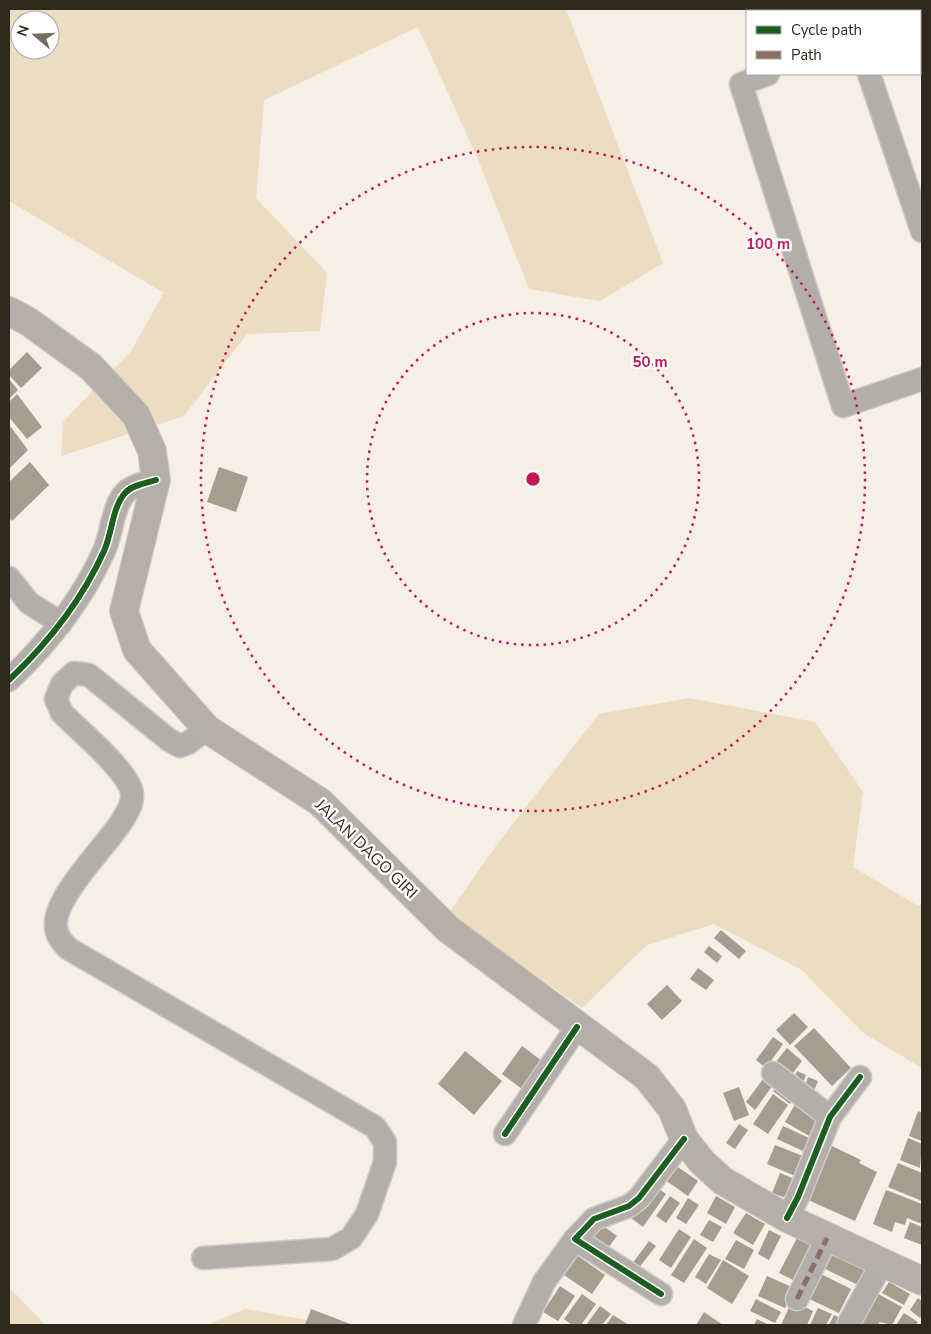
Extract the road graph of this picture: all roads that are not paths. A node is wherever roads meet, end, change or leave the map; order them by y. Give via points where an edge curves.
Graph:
1 (765, 75) edge
2 (869, 75) edge
3 (922, 231) edge
4 (9, 311) edge
5 (922, 379) edge
6 (156, 480) junction
7 (9, 578) edge
8 (61, 623) junction
9 (9, 680) edge
10 (207, 729) junction
11 (577, 1027) junction
12 (773, 1073) dead end
13 (860, 1077) dead end
14 (830, 1117) junction
15 (505, 1134) dead end
16 (684, 1138) junction
17 (787, 1218) junction
18 (828, 1238) junction
19 (575, 1239) junction
20 (203, 1258) dead end
21 (882, 1263) junction
22 (922, 1281) edge
23 (661, 1294) dead end
24 (797, 1299) dead end
25 (524, 1325) edge
26 (848, 1325) edge

1 - 5 street via 741,84 843,406
2 - 3 street
4 - 6 main road, JALAN DAGO GIRI via 91,367 136,414 152,451
6 - 8 street via 132,487 124,494 105,549
6 - 10 main road, JALAN DAGO GIRI via 124,612 137,650
7 - 8 street via 29,603
8 - 9 street
10 - 11 main road, JALAN DAGO GIRI via 320,802 448,929
10 - 20 street via 188,744 180,746 89,675 74,673 62,684 56,699 62,713 124,776 132,791 131,806 117,829 60,904 56,923 59,939 69,949 141,993 375,1127 385,1142 385,1162 367,1214 351,1238 332,1249
11 - 15 street
11 - 16 main road, JALAN DAGO GIRI via 647,1077 672,1110
12 - 14 street
13 - 14 street
14 - 17 street
16 - 17 main road, JALAN DAGO GIRI via 702,1162 723,1181
16 - 19 street via 639,1198 629,1206 594,1219
17 - 18 main road, JALAN DAGO GIRI
18 - 21 main road, JALAN DAGO GIRI
18 - 24 street
19 - 23 street
19 - 25 street via 544,1282
21 - 22 main road, JALAN DAGO GIRI
21 - 26 street

